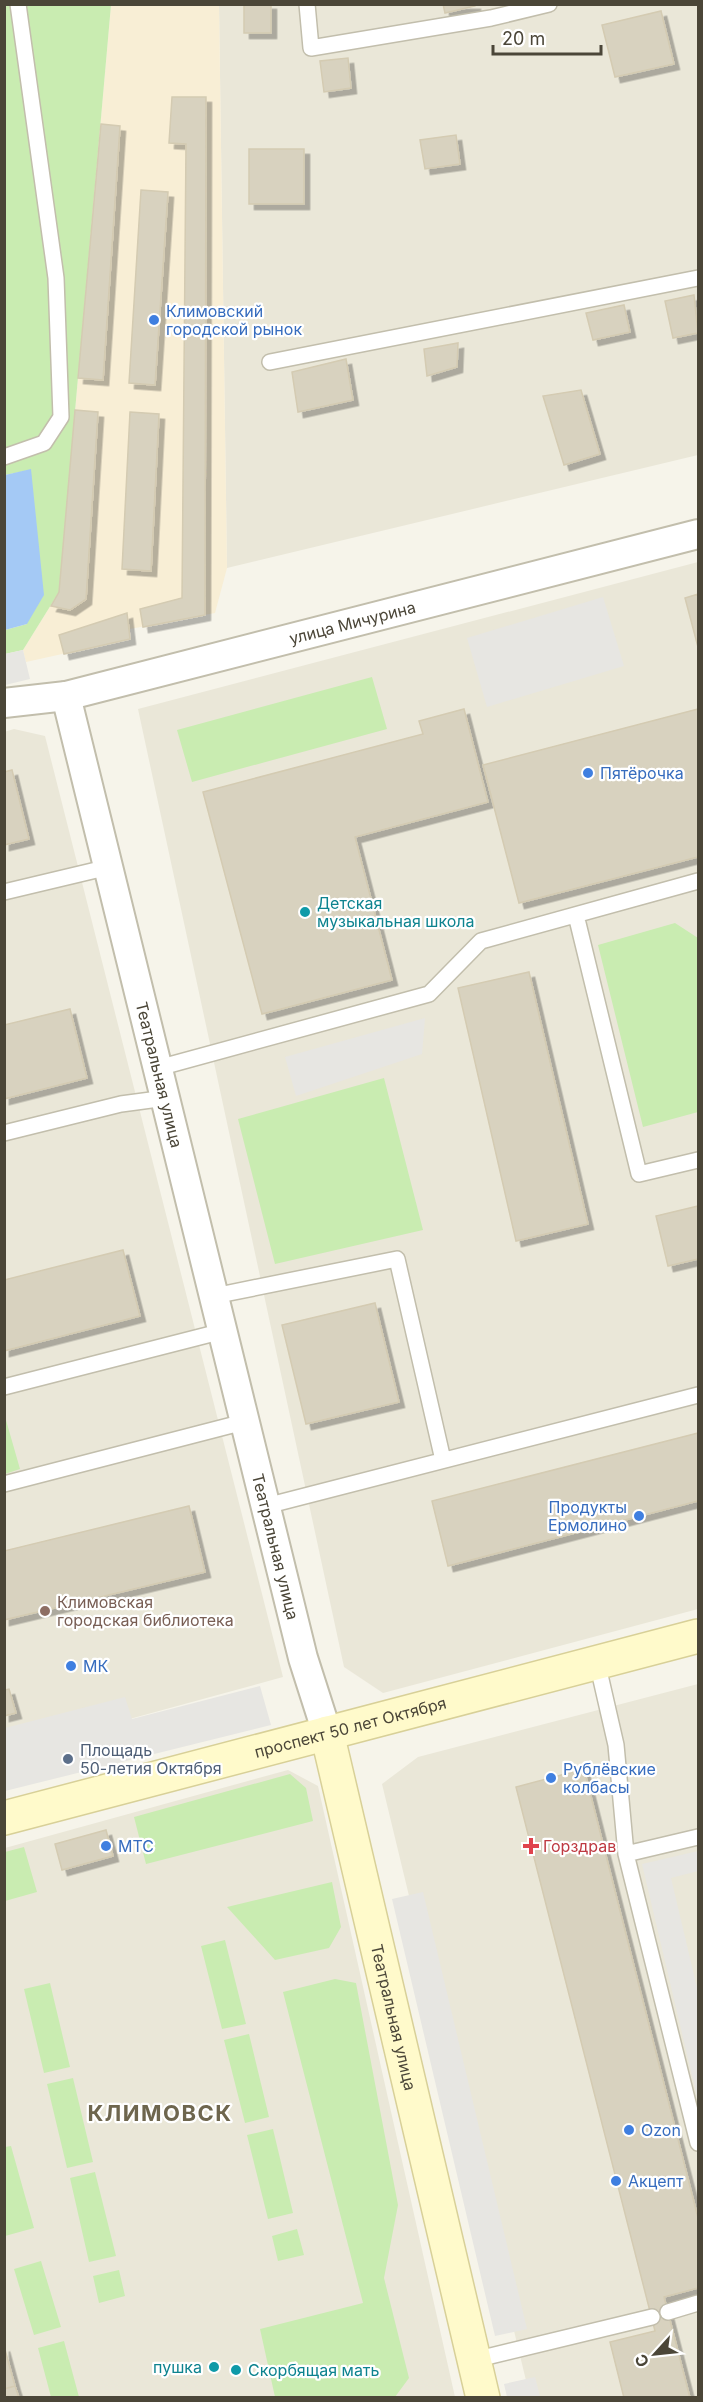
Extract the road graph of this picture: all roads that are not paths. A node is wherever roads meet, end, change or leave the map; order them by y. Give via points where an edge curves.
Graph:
1 (18, 4) edge
2 (307, 4) edge
3 (549, 4) edge
4 (699, 278) edge
5 (270, 362) dead end
6 (4, 457) edge
7 (699, 534) edge
8 (66, 696) junction
9 (4, 703) edge
10 (109, 867) junction
11 (699, 881) edge
12 (4, 891) edge
13 (576, 915) junction
14 (158, 1068) junction
15 (166, 1098) junction
16 (4, 1133) edge
17 (699, 1160) edge
18 (214, 1296) junction
19 (222, 1331) junction
20 (4, 1387) edge
21 (699, 1395) edge
22 (244, 1422) junction
23 (443, 1460) junction
24 (4, 1484) edge
25 (266, 1506) junction
26 (699, 1636) edge
27 (597, 1662) junction
28 (327, 1733) junction
29 (4, 1818) edge
30 (699, 1837) edge
31 (626, 1854) junction
32 (699, 2143) edge
33 (699, 2303) edge
34 (668, 2312) dead end
35 (652, 2317) dead end
36 (474, 2360) junction
37 (483, 2397) edge

1 - 6 lane via 56,278 61,417 44,443
2 - 3 lane via 311,48 491,18
4 - 5 lane
7 - 8 street, улица Мичурина
8 - 9 street, улица Мичурина
8 - 10 street, Театральная улица
10 - 12 lane
10 - 14 street, Театральная улица
11 - 13 lane
13 - 14 lane via 481,941 429,994
13 - 17 lane via 639,1174
14 - 15 street, Театральная улица
15 - 16 lane via 121,1104
15 - 18 street, Театральная улица
18 - 19 street, Театральная улица
18 - 23 lane via 398,1259
19 - 20 lane
19 - 22 street, Театральная улица
21 - 23 lane
22 - 24 lane
22 - 25 street, Театральная улица
23 - 25 lane
25 - 28 street, Театральная улица via 303,1658
26 - 27 main road, проспект 50 лет Октября
27 - 28 main road, проспект 50 лет Октября
27 - 31 lane via 616,1745
28 - 29 main road, проспект 50 лет Октября
28 - 36 main road, Театральная улица
30 - 31 lane
31 - 32 lane
33 - 34 lane
35 - 36 lane
36 - 37 main road, Театральная улица

